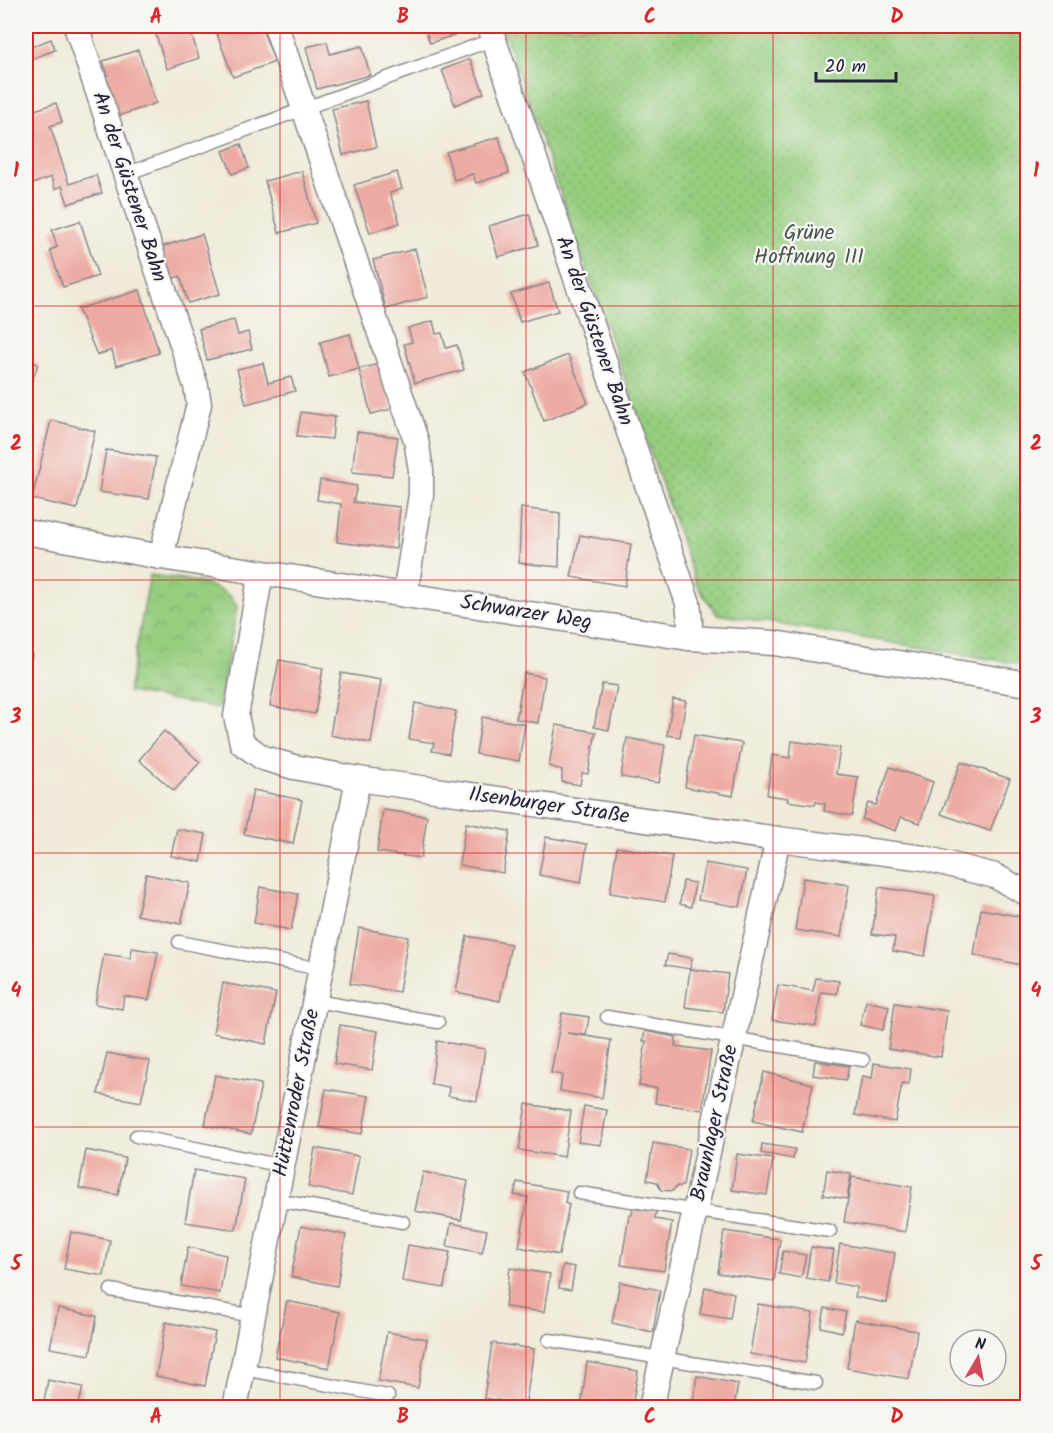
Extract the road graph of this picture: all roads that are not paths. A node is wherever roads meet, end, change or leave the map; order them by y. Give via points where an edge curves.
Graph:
1 (76, 26) edge
2 (276, 26) edge
3 (491, 32) edge
4 (304, 109) junction
5 (126, 174) junction
6 (26, 532) edge
7 (161, 557) junction
8 (261, 573) junction
9 (405, 596) junction
10 (689, 638) junction
11 (1028, 684) edge
12 (358, 779) junction
13 (778, 839) junction
14 (1028, 894) edge
15 (179, 942) dead end
16 (321, 969) junction
17 (315, 1001) junction
18 (608, 1017) dead end
19 (438, 1022) dead end
20 (734, 1039) junction
21 (863, 1060) dead end
22 (136, 1136) dead end
23 (283, 1166) junction
24 (579, 1193) dead end
25 (276, 1200) junction
26 (696, 1210) junction
27 (403, 1222) dead end
28 (830, 1231) dead end
29 (111, 1290) dead end
30 (253, 1316) junction
31 (549, 1340) dead end
32 (663, 1358) junction
33 (243, 1369) junction
34 (816, 1383) dead end
35 (388, 1396) dead end
36 (236, 1407) edge
37 (651, 1407) edge

1 - 5 street, An der Güstener Bahn
2 - 4 street
3 - 4 lane
3 - 10 street, An der Güstener Bahn via 688,603
4 - 5 lane
4 - 9 street via 416,440 422,470 421,495
5 - 7 street, An der Güstener Bahn via 199,404
6 - 7 street, Schwarzer Weg
7 - 8 street, Schwarzer Weg
8 - 9 street, Schwarzer Weg
8 - 12 street, Ilsenburger Straße via 236,716 242,743 263,758
9 - 10 street, Schwarzer Weg
10 - 11 street, Schwarzer Weg via 774,644
12 - 13 street, Ilsenburger Straße
12 - 16 street, Hüttenroder Straße
13 - 14 street, Ilsenburger Straße via 924,858 994,876
13 - 20 street, Braunlager Straße
15 - 16 lane
16 - 17 street, Hüttenroder Straße
17 - 19 lane
17 - 23 street, Hüttenroder Straße
18 - 20 lane
20 - 21 lane
20 - 26 street, Braunlager Straße
22 - 23 lane
23 - 25 street, Hüttenroder Straße
24 - 26 lane
25 - 27 lane
25 - 30 street, Hüttenroder Straße
26 - 28 lane
26 - 32 street, Braunlager Straße
29 - 30 lane
30 - 33 street, Hüttenroder Straße
31 - 32 lane
32 - 34 lane
32 - 37 street, Braunlager Straße
33 - 35 lane
33 - 36 street, Hüttenroder Straße

